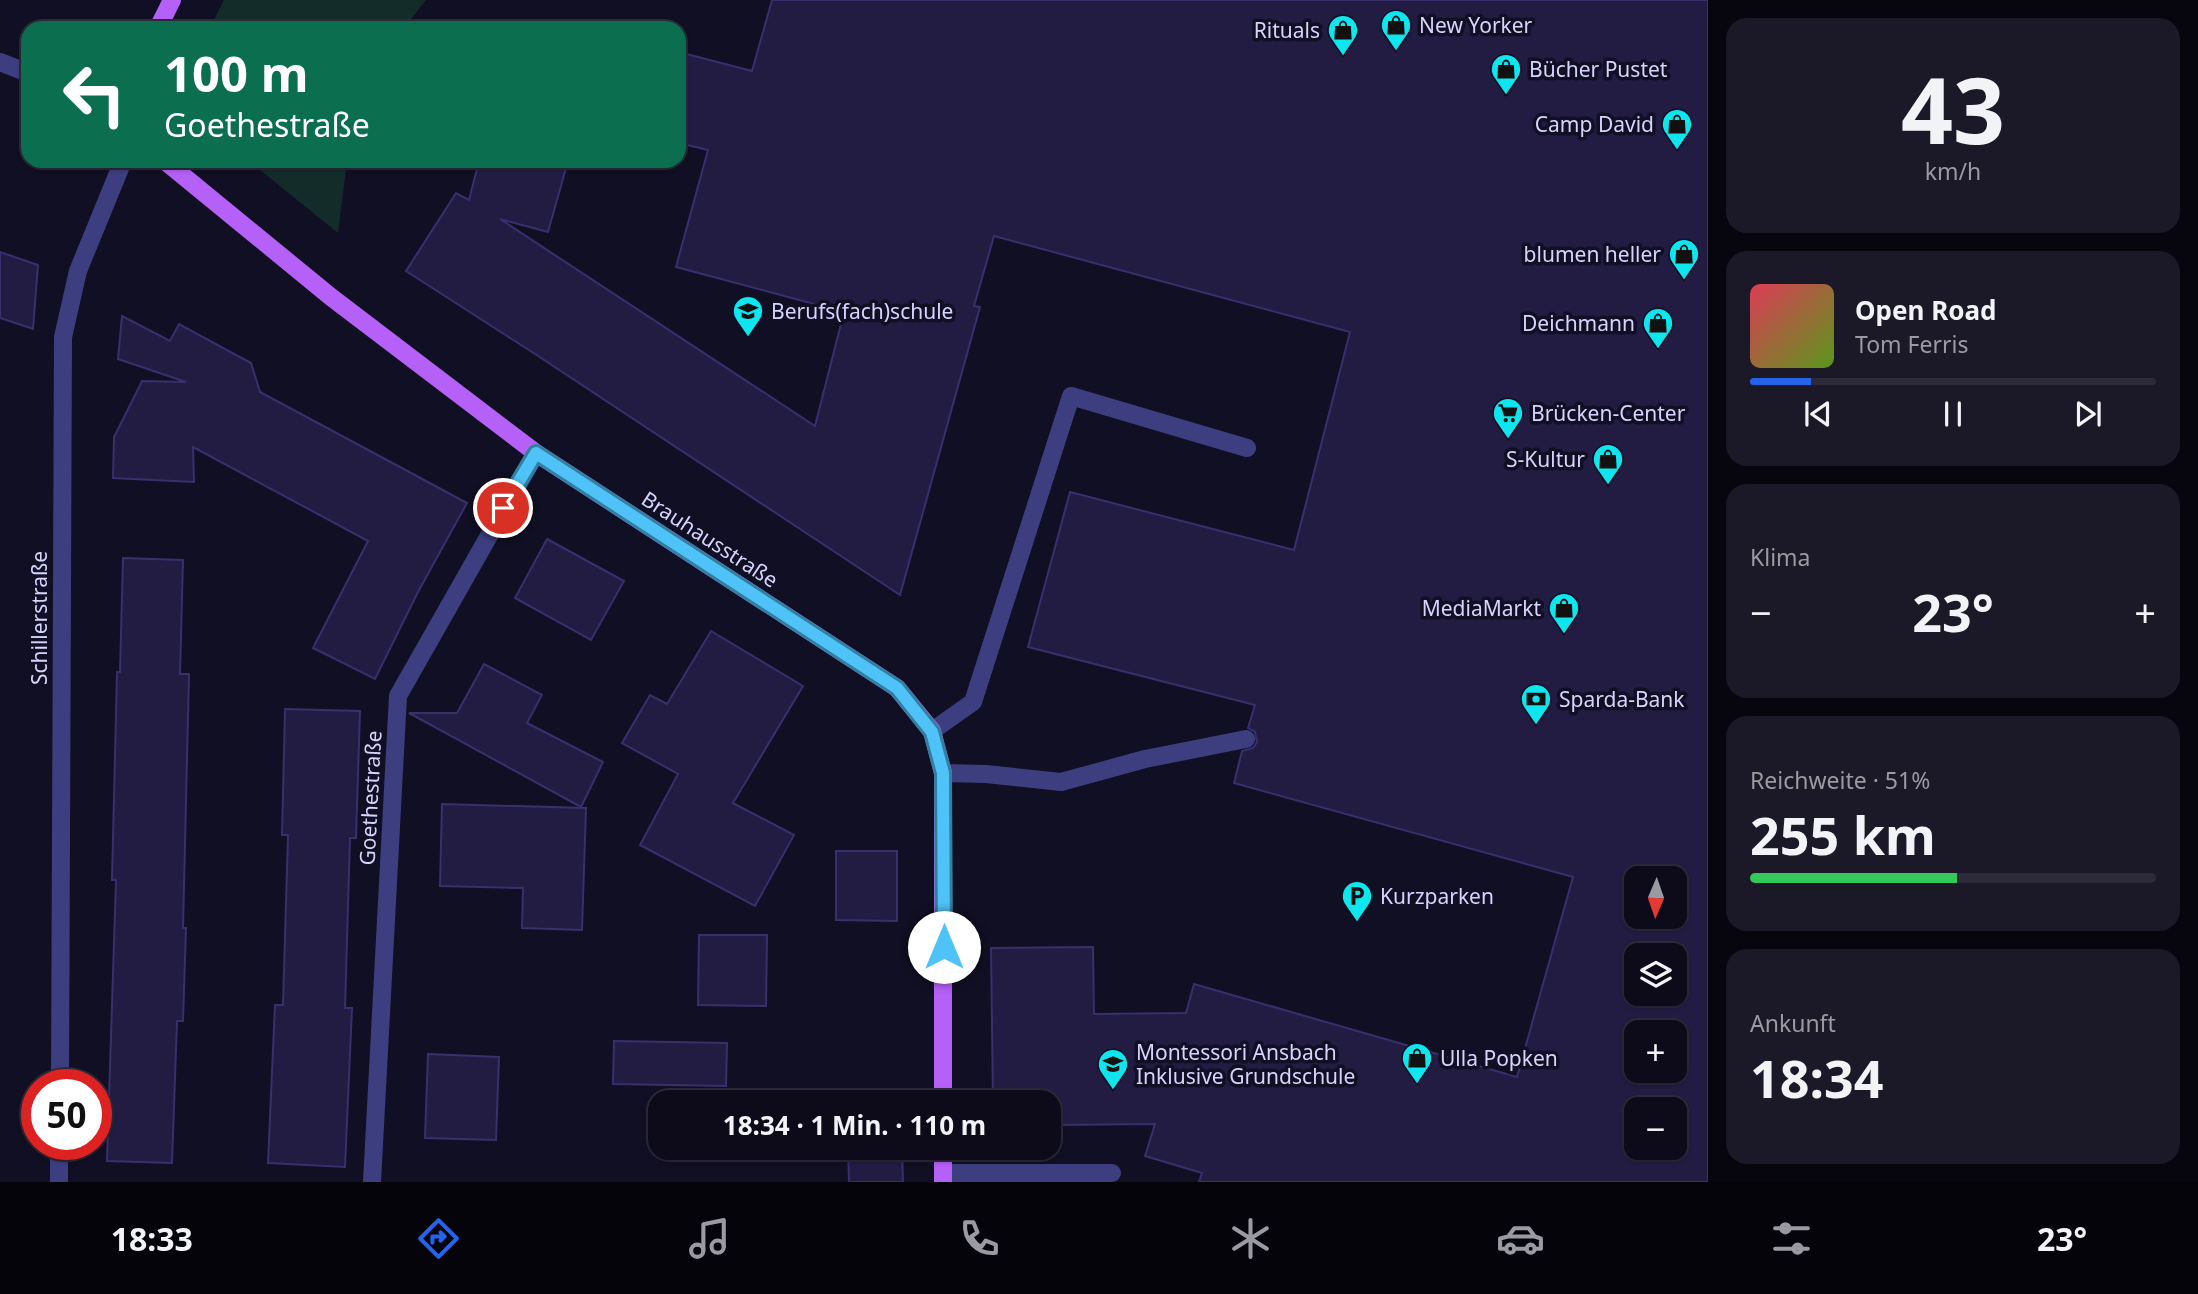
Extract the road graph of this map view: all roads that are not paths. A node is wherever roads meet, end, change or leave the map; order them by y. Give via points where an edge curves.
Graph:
1 (172, 0) edge
2 (162, 21) edge
3 (0, 62) edge
4 (21, 70) edge
5 (120, 168) edge
6 (174, 168) edge
7 (1247, 448) dead end
8 (536, 453) junction
9 (932, 732) junction
10 (1245, 739) dead end
11 (943, 773) junction
12 (60, 1069) edge
13 (943, 1090) edge
14 (60, 1160) edge
15 (943, 1160) edge
16 (1112, 1173) dead end
17 (943, 1178) edge
18 (59, 1182) edge
19 (372, 1182) edge

1 - 2 main road
3 - 4 street
5 - 12 street, Schillerstraße via 78,271 63,337
6 - 8 main road, Brauhausstraße via 331,297
7 - 9 street via 1071,396 973,702
8 - 9 main road, Brauhausstraße via 897,688
8 - 19 street, Goethestraße via 398,696
9 - 11 main road, Brauhausstraße
10 - 11 street via 1144,759 1061,782
11 - 13 main road, Brauhausstraße
14 - 18 street
15 - 17 main road
16 - 17 street

